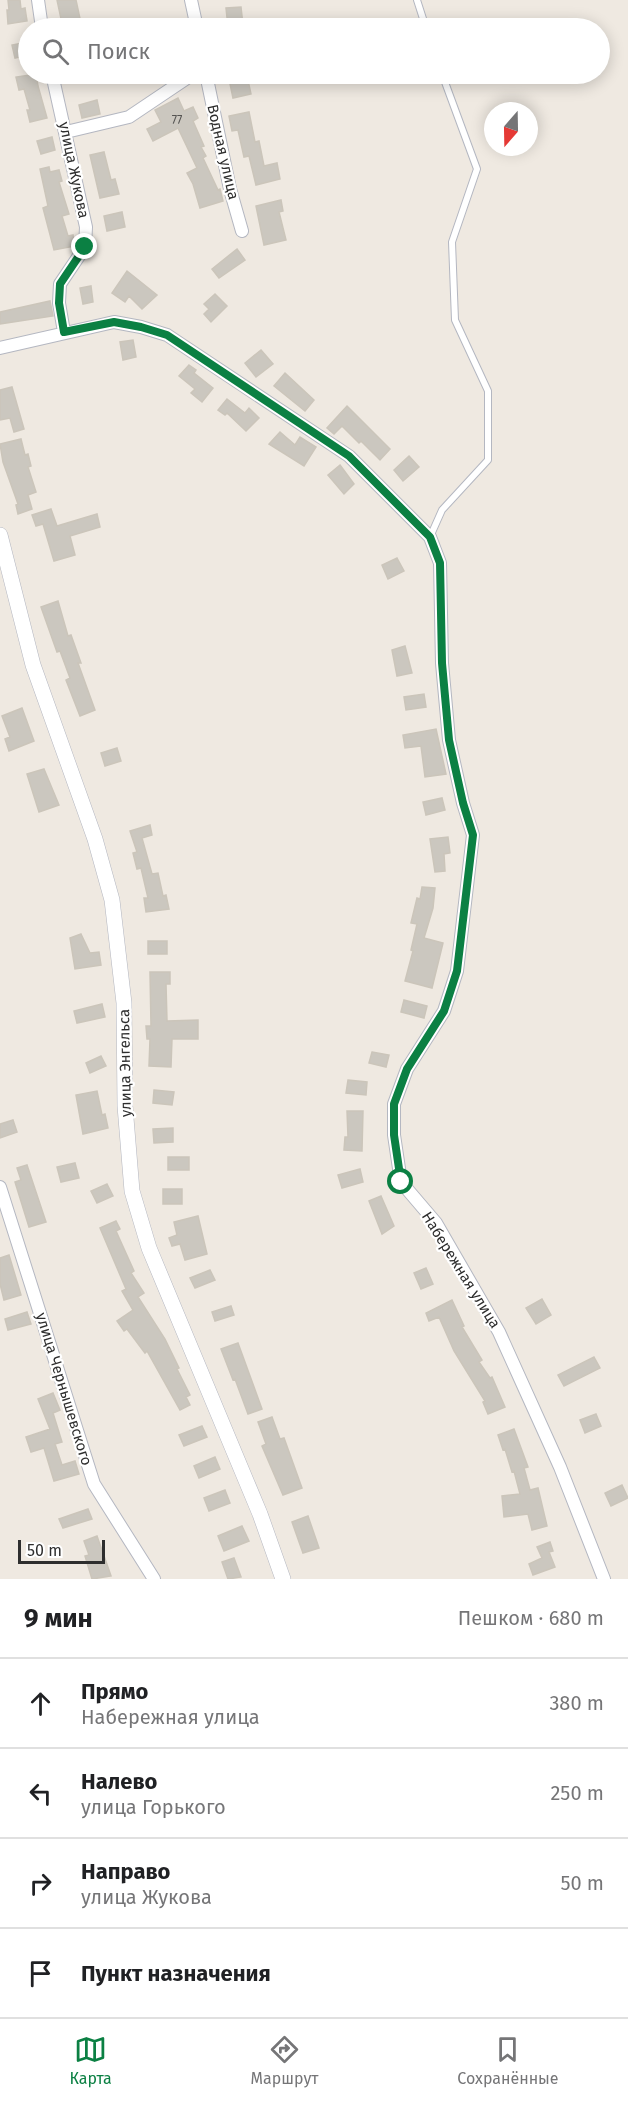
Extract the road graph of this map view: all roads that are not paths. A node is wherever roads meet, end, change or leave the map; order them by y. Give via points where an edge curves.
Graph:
1 (38, 0) edge
2 (191, 0) edge
3 (417, 0) edge
4 (41, 18) edge
5 (195, 18) edge
6 (423, 18) edge
7 (54, 84) edge
8 (178, 84) edge
9 (208, 84) edge
10 (446, 84) edge
11 (66, 132) junction
12 (242, 231) dead end
13 (64, 332) junction
14 (0, 348) edge
15 (0, 536) edge
16 (430, 537) junction
17 (0, 1186) edge
18 (154, 1579) edge
19 (283, 1579) edge
20 (604, 1579) edge

1 - 4 street
2 - 5 street
3 - 6 lane
7 - 11 street, улица Жукова
8 - 11 street via 129,117
9 - 12 street, Водная улица
10 - 16 lane via 477,170 452,242 455,320 488,392 488,460 442,510
11 - 13 street, улица Жукова via 86,227 85,247 60,284
13 - 14 street
13 - 16 street via 114,322 167,335 349,456
15 - 19 street, улица Энгельса via 33,665 95,839 112,900 124,1003 125,1106 132,1191 149,1248 260,1514
16 - 20 street, Набережная улица via 440,563 442,663 449,740 473,835 457,971 444,1011 407,1069 394,1104 401,1182 436,1222 499,1332 560,1467
17 - 18 street, улица Чернышевского via 94,1484

